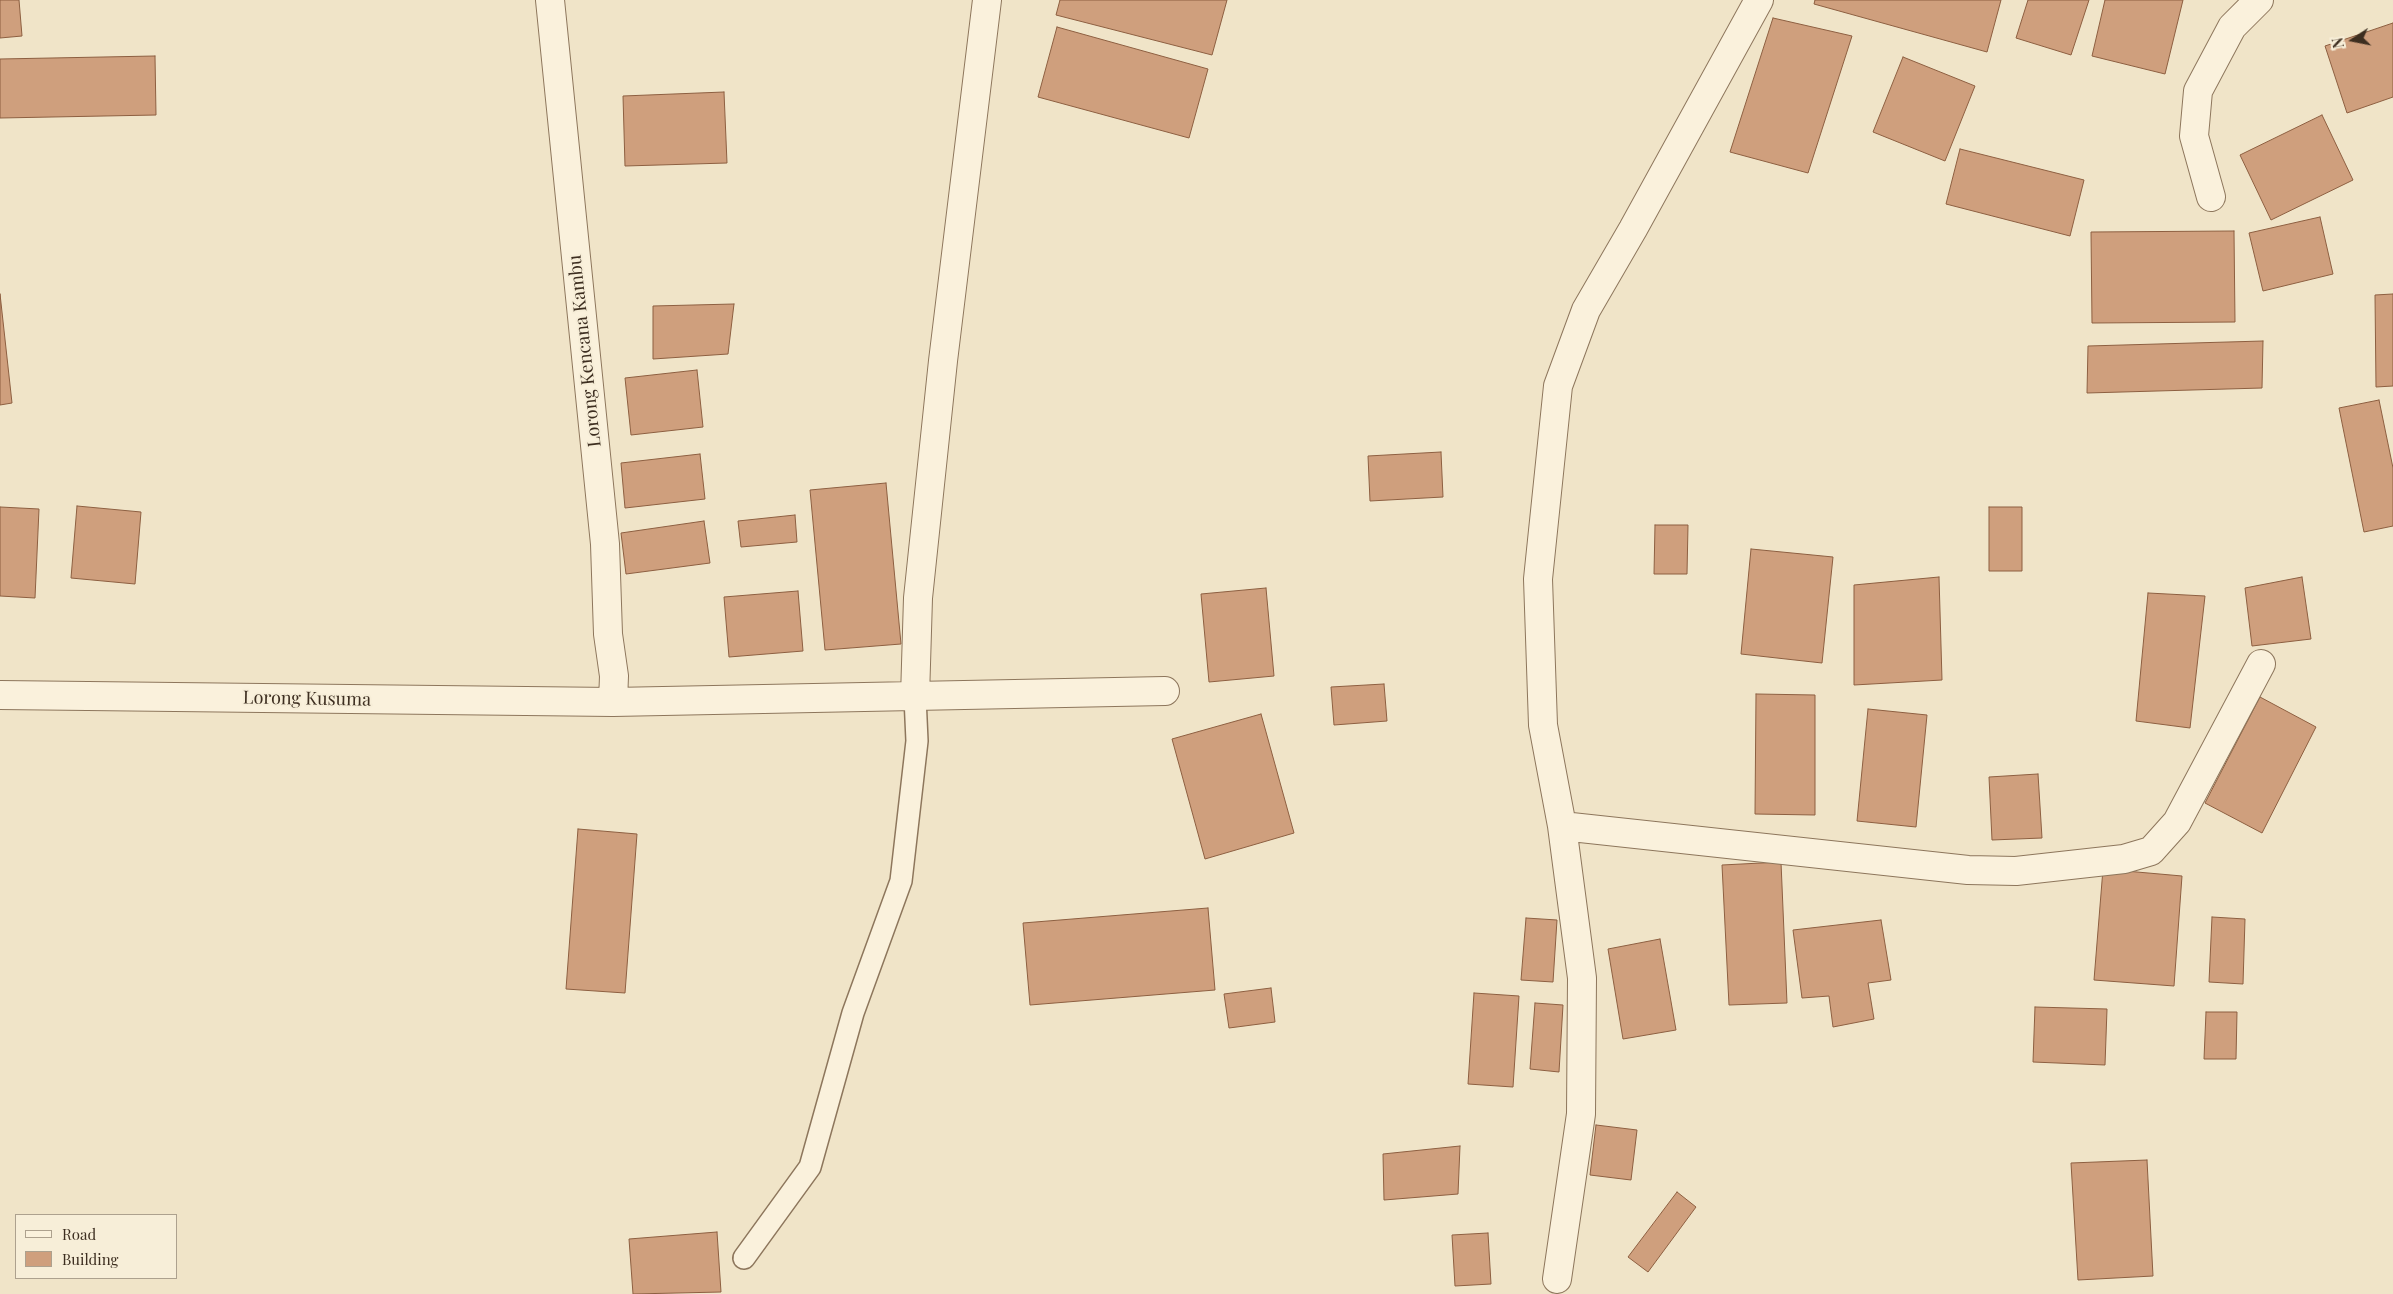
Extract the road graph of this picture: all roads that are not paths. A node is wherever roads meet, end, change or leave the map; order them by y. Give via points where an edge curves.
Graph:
1 (550, 0) edge
2 (987, 0) edge
3 (1758, 0) edge
4 (2259, 0) edge
5 (2211, 197) dead end
6 (2261, 664) dead end
7 (1165, 691) dead end
8 (0, 695) edge
9 (915, 697) junction
10 (613, 702) junction
11 (1562, 826) junction
12 (744, 1258) dead end
13 (1557, 1280) dead end

1 - 10 street, Lorong Kencana Kambu via 605,544
2 - 9 street via 919,588
3 - 11 street via 1586,310 1558,386 1538,579 1543,725
4 - 5 street via 2232,27 2198,91 2194,136
6 - 11 street via 2177,822 2151,851 2124,859 2016,871 1968,870
7 - 9 street, Lorong Kusuma
8 - 10 street, Lorong Kusuma
9 - 10 street, Lorong Kusuma
9 - 12 lane via 917,741 901,881 853,1013 810,1167
11 - 13 street via 1582,978 1582,1114

